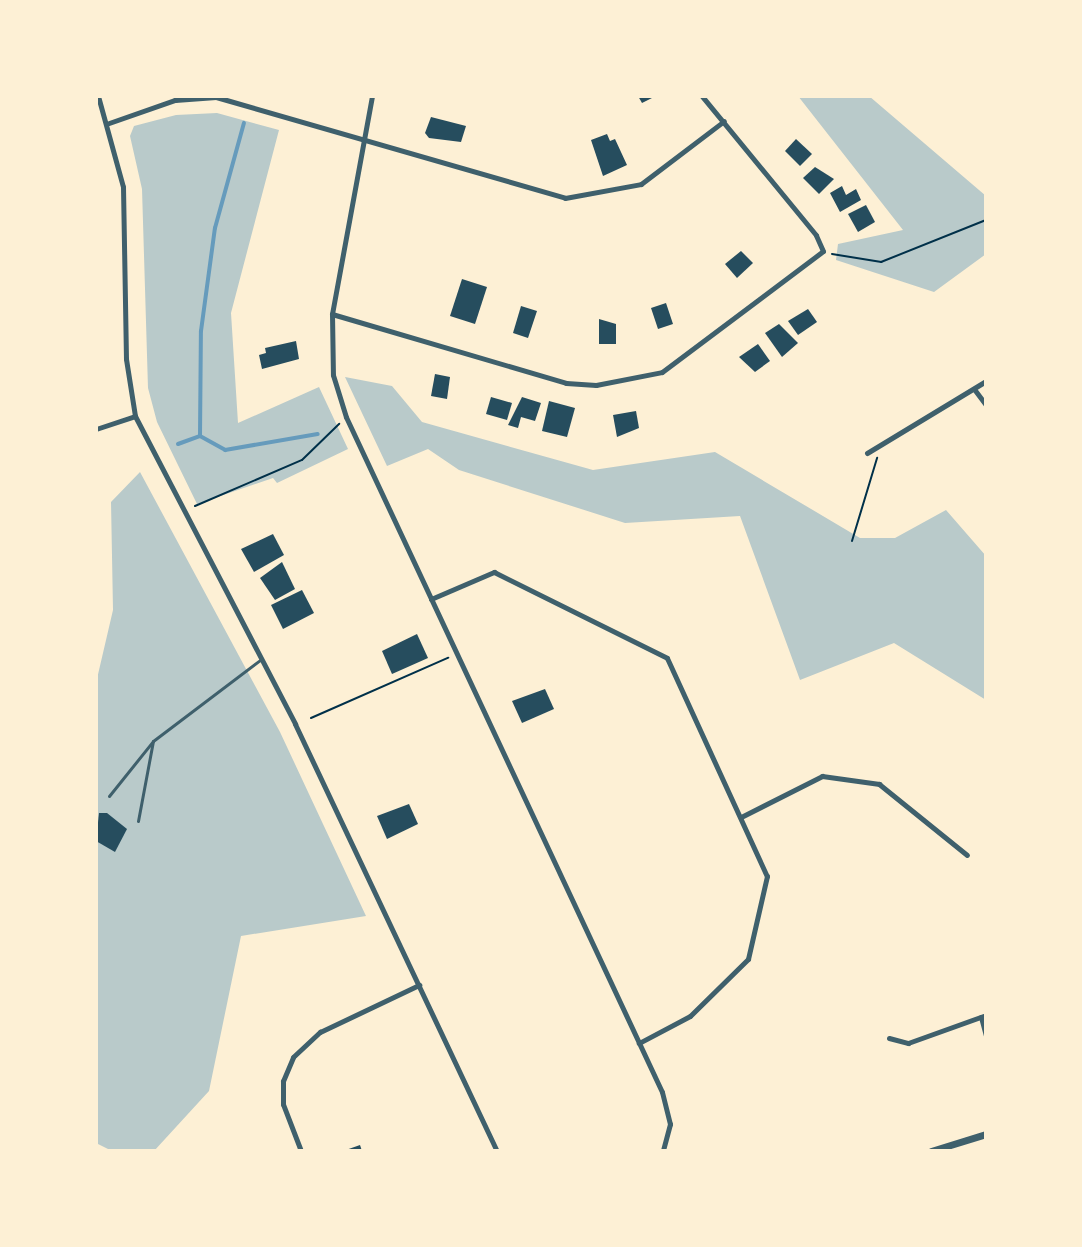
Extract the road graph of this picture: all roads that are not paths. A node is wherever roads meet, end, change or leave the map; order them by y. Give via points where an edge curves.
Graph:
1 (98, 96) edge
2 (216, 96) edge
3 (372, 96) edge
4 (702, 96) edge
5 (724, 121) junction
6 (109, 123) junction
7 (361, 142) junction
8 (332, 314) junction
9 (986, 381) edge
10 (974, 389) junction
11 (986, 405) edge
12 (135, 416) junction
13 (96, 429) edge
14 (867, 453) dead end
15 (431, 599) junction
16 (260, 660) junction
17 (153, 741) junction
18 (109, 796) dead end
19 (741, 817) junction
20 (138, 821) dead end
21 (967, 855) dead end
22 (419, 985) junction
23 (983, 1016) edge
24 (986, 1036) edge
25 (890, 1038) dead end
26 (639, 1043) junction
27 (986, 1134) edge
28 (301, 1151) edge
29 (497, 1151) edge
30 (663, 1151) edge
31 (931, 1151) edge

1 - 6 street
2 - 6 street via 175,100
2 - 7 street
3 - 7 street
4 - 5 street
5 - 7 street via 640,184 565,198
5 - 8 street via 824,251 662,372 596,385 566,383
6 - 12 street via 123,187 126,360
7 - 8 street
8 - 15 street via 333,375 345,416
9 - 10 street
10 - 11 street
10 - 14 street
12 - 13 street
12 - 16 street
15 - 19 street via 494,572 667,658
15 - 26 street
16 - 17 lane
16 - 22 street
17 - 18 lane
17 - 20 lane
19 - 21 street via 822,776 879,784
19 - 26 street via 767,876 748,959 690,1016
22 - 28 street via 320,1032 293,1057 283,1081 283,1104
22 - 29 street
23 - 24 street
23 - 25 street via 908,1043
26 - 30 street via 667,1106 670,1124
27 - 31 street

